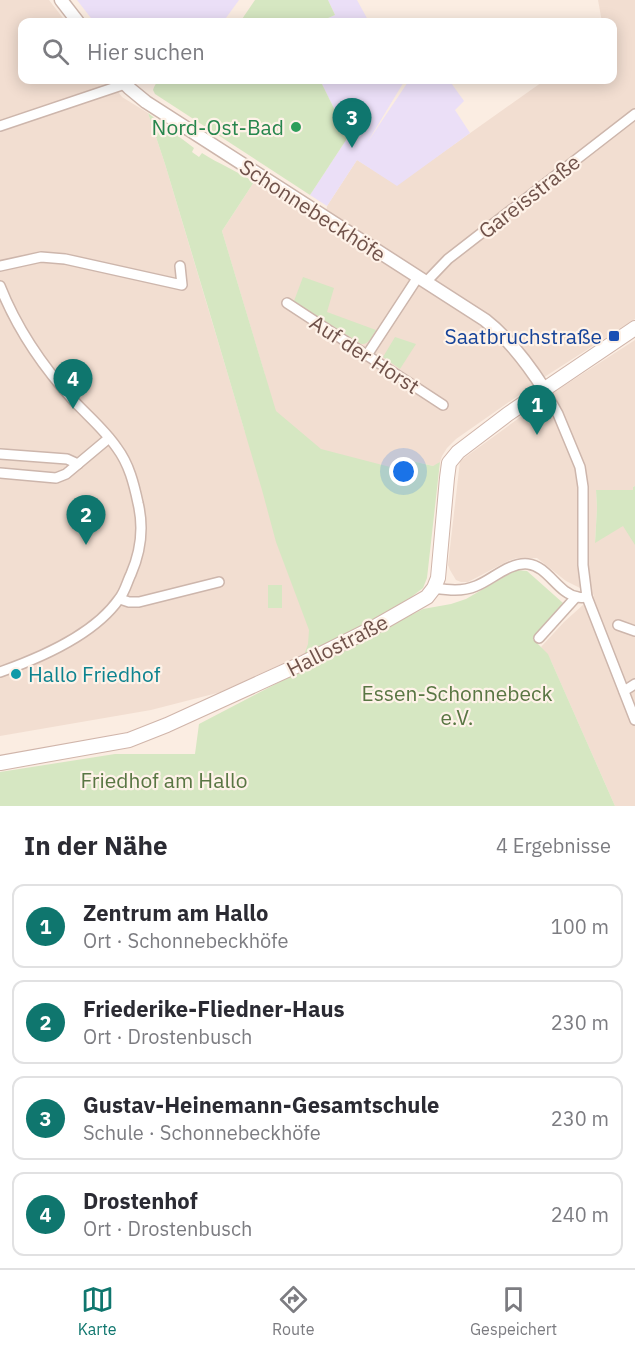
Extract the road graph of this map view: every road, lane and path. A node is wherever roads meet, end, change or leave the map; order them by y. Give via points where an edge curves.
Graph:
1 (61, 0) edge
2 (75, 18) edge
3 (117, 84) edge
4 (125, 84) edge
5 (635, 114) edge
6 (0, 126) edge
7 (0, 266) edge
8 (180, 266) dead end
9 (422, 280) junction
10 (0, 286) edge
11 (287, 303) dead end
12 (635, 328) edge
13 (367, 355) junction
14 (544, 389) junction
15 (443, 405) dead end
16 (109, 438) junction
17 (0, 454) edge
18 (78, 464) junction
19 (0, 473) edge
20 (219, 582) dead end
21 (434, 588) junction
22 (576, 597) junction
23 (587, 597) junction
24 (120, 598) junction
25 (618, 625) dead end
26 (635, 631) edge
27 (539, 638) dead end
28 (0, 672) edge
29 (635, 684) edge
30 (624, 691) junction
31 (635, 720) edge
32 (0, 763) edge

1 - 2 street
3 - 6 street
4 - 9 street, Schonnebeckhöfe via 146,102
5 - 9 street, Gareisstraße
7 - 8 street via 48,257 182,285
9 - 13 street
9 - 14 street, Schonnebeckhöfe via 498,330
10 - 16 street via 28,342 54,378
11 - 13 street, Auf der Horst
12 - 14 main road
13 - 15 street, Auf der Horst
14 - 21 main road via 458,452 449,463
14 - 23 street, Schonnebeckhöfe via 580,467
16 - 18 street
16 - 24 street via 126,463 141,516 137,561
17 - 18 street via 67,459
18 - 19 street via 56,478
20 - 24 street via 139,603
21 - 22 street via 456,591 475,587 513,566 530,564
21 - 32 main road, Hallostraße via 417,604 335,647 141,736
22 - 23 street
22 - 27 street
23 - 30 street, Schonnebeckhöfe
24 - 28 street via 67,643
25 - 26 street
29 - 30 street
30 - 31 street, Schonnebeckhöfe

